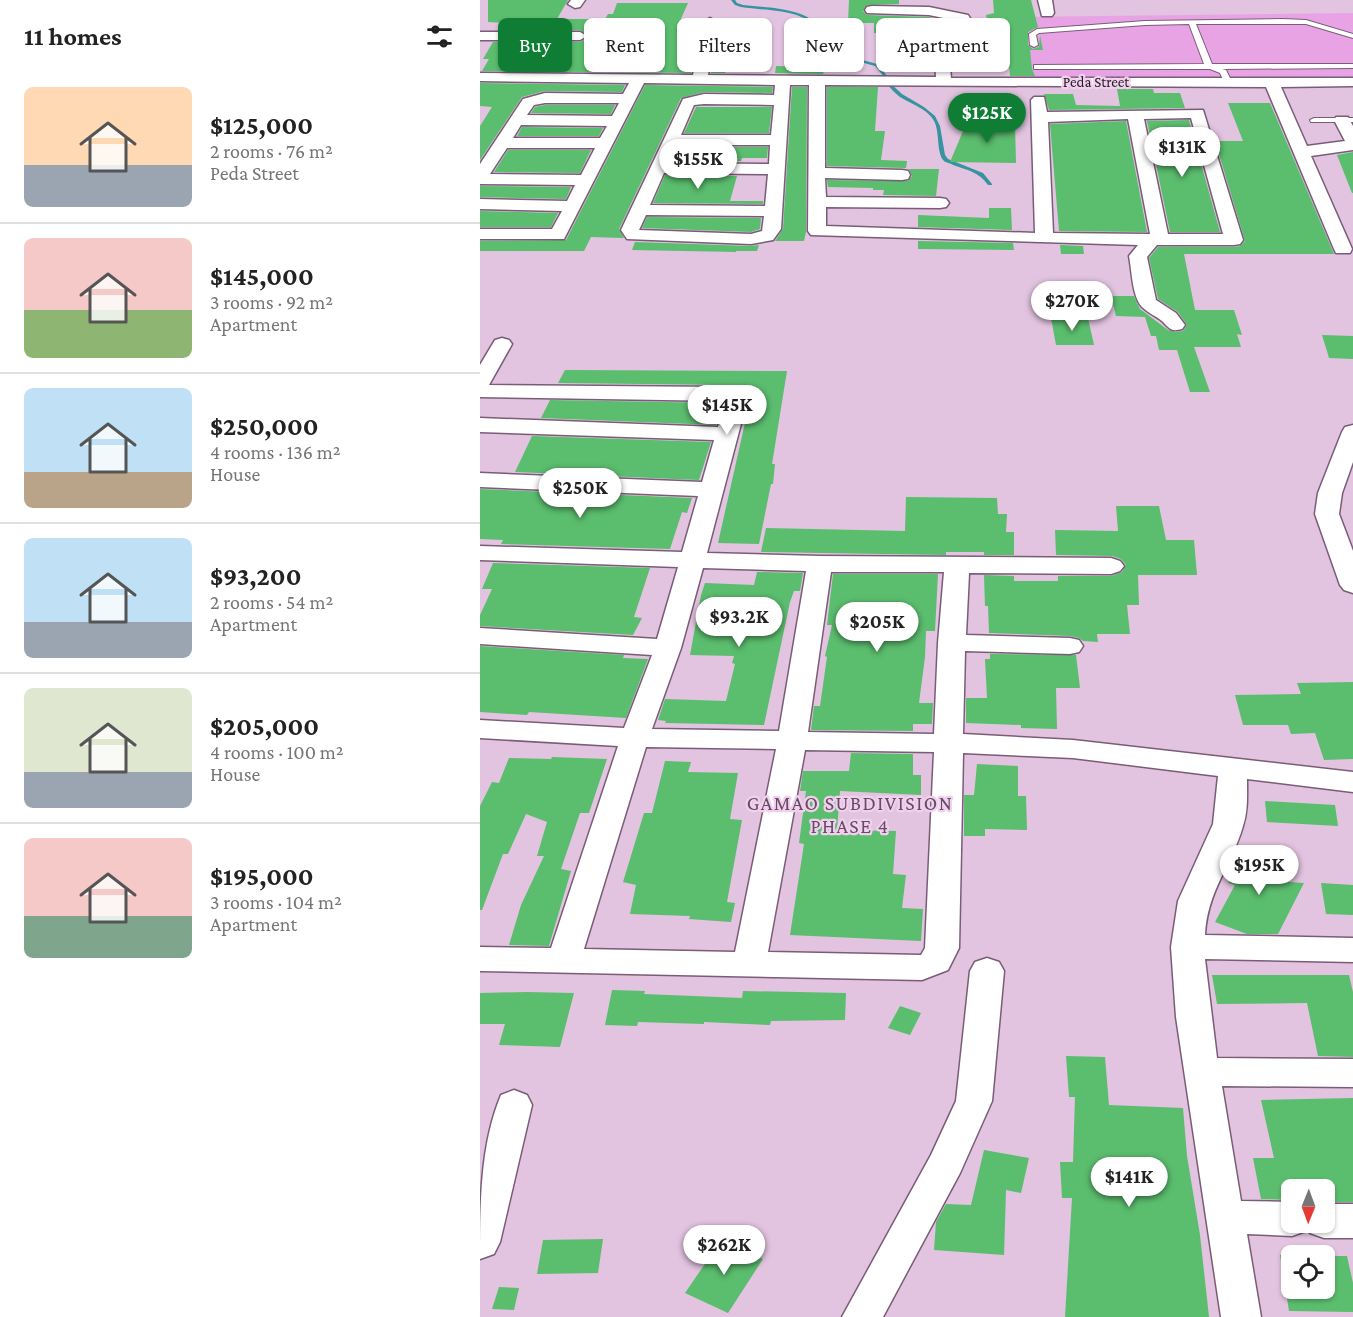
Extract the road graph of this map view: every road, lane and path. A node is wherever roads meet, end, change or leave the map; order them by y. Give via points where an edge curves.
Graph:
1 (872, 11) edge
2 (963, 18) dead end
3 (1192, 23) junction
4 (480, 36) edge
5 (580, 36) dead end
6 (1353, 36) edge
7 (1208, 65) junction
8 (1353, 66) edge
9 (701, 72) edge
10 (943, 72) edge
11 (1038, 75) junction
12 (480, 77) edge
13 (639, 79) junction
14 (700, 80) junction
15 (783, 81) junction
16 (817, 81) junction
17 (944, 82) junction
18 (1206, 82) junction
19 (1228, 82) junction
20 (1271, 82) junction
21 (1353, 82) edge
22 (629, 99) junction
23 (782, 100) junction
24 (1135, 115) junction
25 (1040, 117) junction
26 (516, 120) junction
27 (1314, 120) dead end
28 (1347, 120) edge
29 (617, 121) junction
30 (671, 140) junction
31 (778, 140) junction
32 (501, 143) junction
33 (606, 143) junction
34 (1353, 143) edge
35 (1302, 152) junction
36 (658, 168) junction
37 (776, 168) junction
38 (817, 173) junction
39 (902, 176) dead end
40 (480, 178) edge
41 (586, 180) junction
42 (817, 202) junction
43 (940, 203) dead end
44 (480, 204) edge
45 (573, 206) junction
46 (639, 210) junction
47 (773, 211) junction
48 (480, 234) edge
49 (1044, 237) junction
50 (1156, 240) junction
51 (1343, 249) dead end
52 (1175, 325) dead end
53 (502, 344) dead end
54 (480, 383) edge
55 (480, 391) edge
56 (480, 425) edge
57 (1353, 432) edge
58 (726, 434) junction
59 (480, 480) edge
60 (710, 489) junction
61 (1329, 520) junction
62 (1353, 520) edge
63 (480, 553) edge
64 (692, 560) junction
65 (820, 564) junction
66 (957, 565) junction
67 (1111, 566) dead end
68 (1353, 585) edge
69 (480, 636) edge
70 (951, 643) junction
71 (1070, 646) dead end
72 (668, 648) junction
73 (482, 734) edge
74 (635, 738) junction
75 (792, 740) junction
76 (949, 743) junction
77 (1233, 768) junction
78 (1353, 782) edge
79 (1188, 947) junction
80 (1353, 950) edge
81 (480, 958) edge
82 (564, 958) junction
83 (749, 963) junction
84 (987, 971) dead end
85 (1202, 1072) junction
86 (1353, 1073) edge
87 (514, 1105) dead end
88 (1224, 1217) junction
89 (1281, 1220) edge
90 (1335, 1221) edge
91 (1353, 1221) edge
92 (480, 1242) edge
93 (862, 1317) edge
94 (1241, 1317) edge

1 - 2 street via 929,11
3 - 6 lane via 1297,21
3 - 7 lane
3 - 11 lane via 1041,30 1032,34
4 - 5 street
7 - 8 lane
7 - 11 lane
7 - 18 lane via 1202,72
7 - 19 lane via 1222,72
9 - 14 street
10 - 17 street
11 - 17 street, Peda Street
11 - 18 street, Peda Street
11 - 25 street
12 - 13 street, Peda Street
13 - 14 street, Peda Street
13 - 22 street
14 - 15 street, Peda Street
15 - 16 street, Peda Street
15 - 23 street
16 - 17 street, Peda Street
16 - 38 street
18 - 19 street, Peda Street
19 - 20 street, Peda Street
20 - 21 street, Peda Street
20 - 35 street
22 - 26 street via 538,99 528,102
22 - 29 street
23 - 30 street via 692,100
23 - 31 street
24 - 25 street
24 - 50 street
24 - 50 street via 1197,113 1234,240
25 - 49 street
26 - 29 street
26 - 32 street
27 - 28 lane
28 - 34 street
29 - 33 street
30 - 31 street
30 - 36 street
31 - 37 street
32 - 33 street
32 - 40 street
33 - 41 street
34 - 35 street
35 - 51 street
36 - 37 street
36 - 46 street
37 - 47 street
38 - 39 street
38 - 42 street
40 - 41 street
41 - 45 street
42 - 43 street
42 - 49 street via 817,231
44 - 45 street
45 - 48 street via 558,235
46 - 47 street
46 - 47 street via 630,230 633,236 751,239 772,232
49 - 50 street
50 - 52 street via 1138,256 1141,276 1147,301 1168,315
53 - 54 street
55 - 58 street via 732,394 736,401
56 - 58 street
57 - 61 street via 1330,493
58 - 60 street
59 - 60 street
60 - 64 street
61 - 62 street
61 - 68 street
63 - 64 street
64 - 65 street
64 - 72 street
65 - 66 street
65 - 75 street
66 - 67 street
66 - 70 street
69 - 72 street
70 - 71 street
70 - 76 street
72 - 74 street
73 - 74 street
74 - 75 street
74 - 82 street
75 - 76 street
75 - 83 street
76 - 77 street via 1125,754
76 - 83 street via 939,959 922,968
77 - 78 street
77 - 79 street via 1227,830 1191,903
79 - 80 street
79 - 85 street via 1191,1002
81 - 82 street
82 - 83 street
84 - 93 street via 974,1101 947,1162
85 - 86 street
85 - 88 street
87 - 92 street
88 - 89 street
88 - 94 street
90 - 91 street

